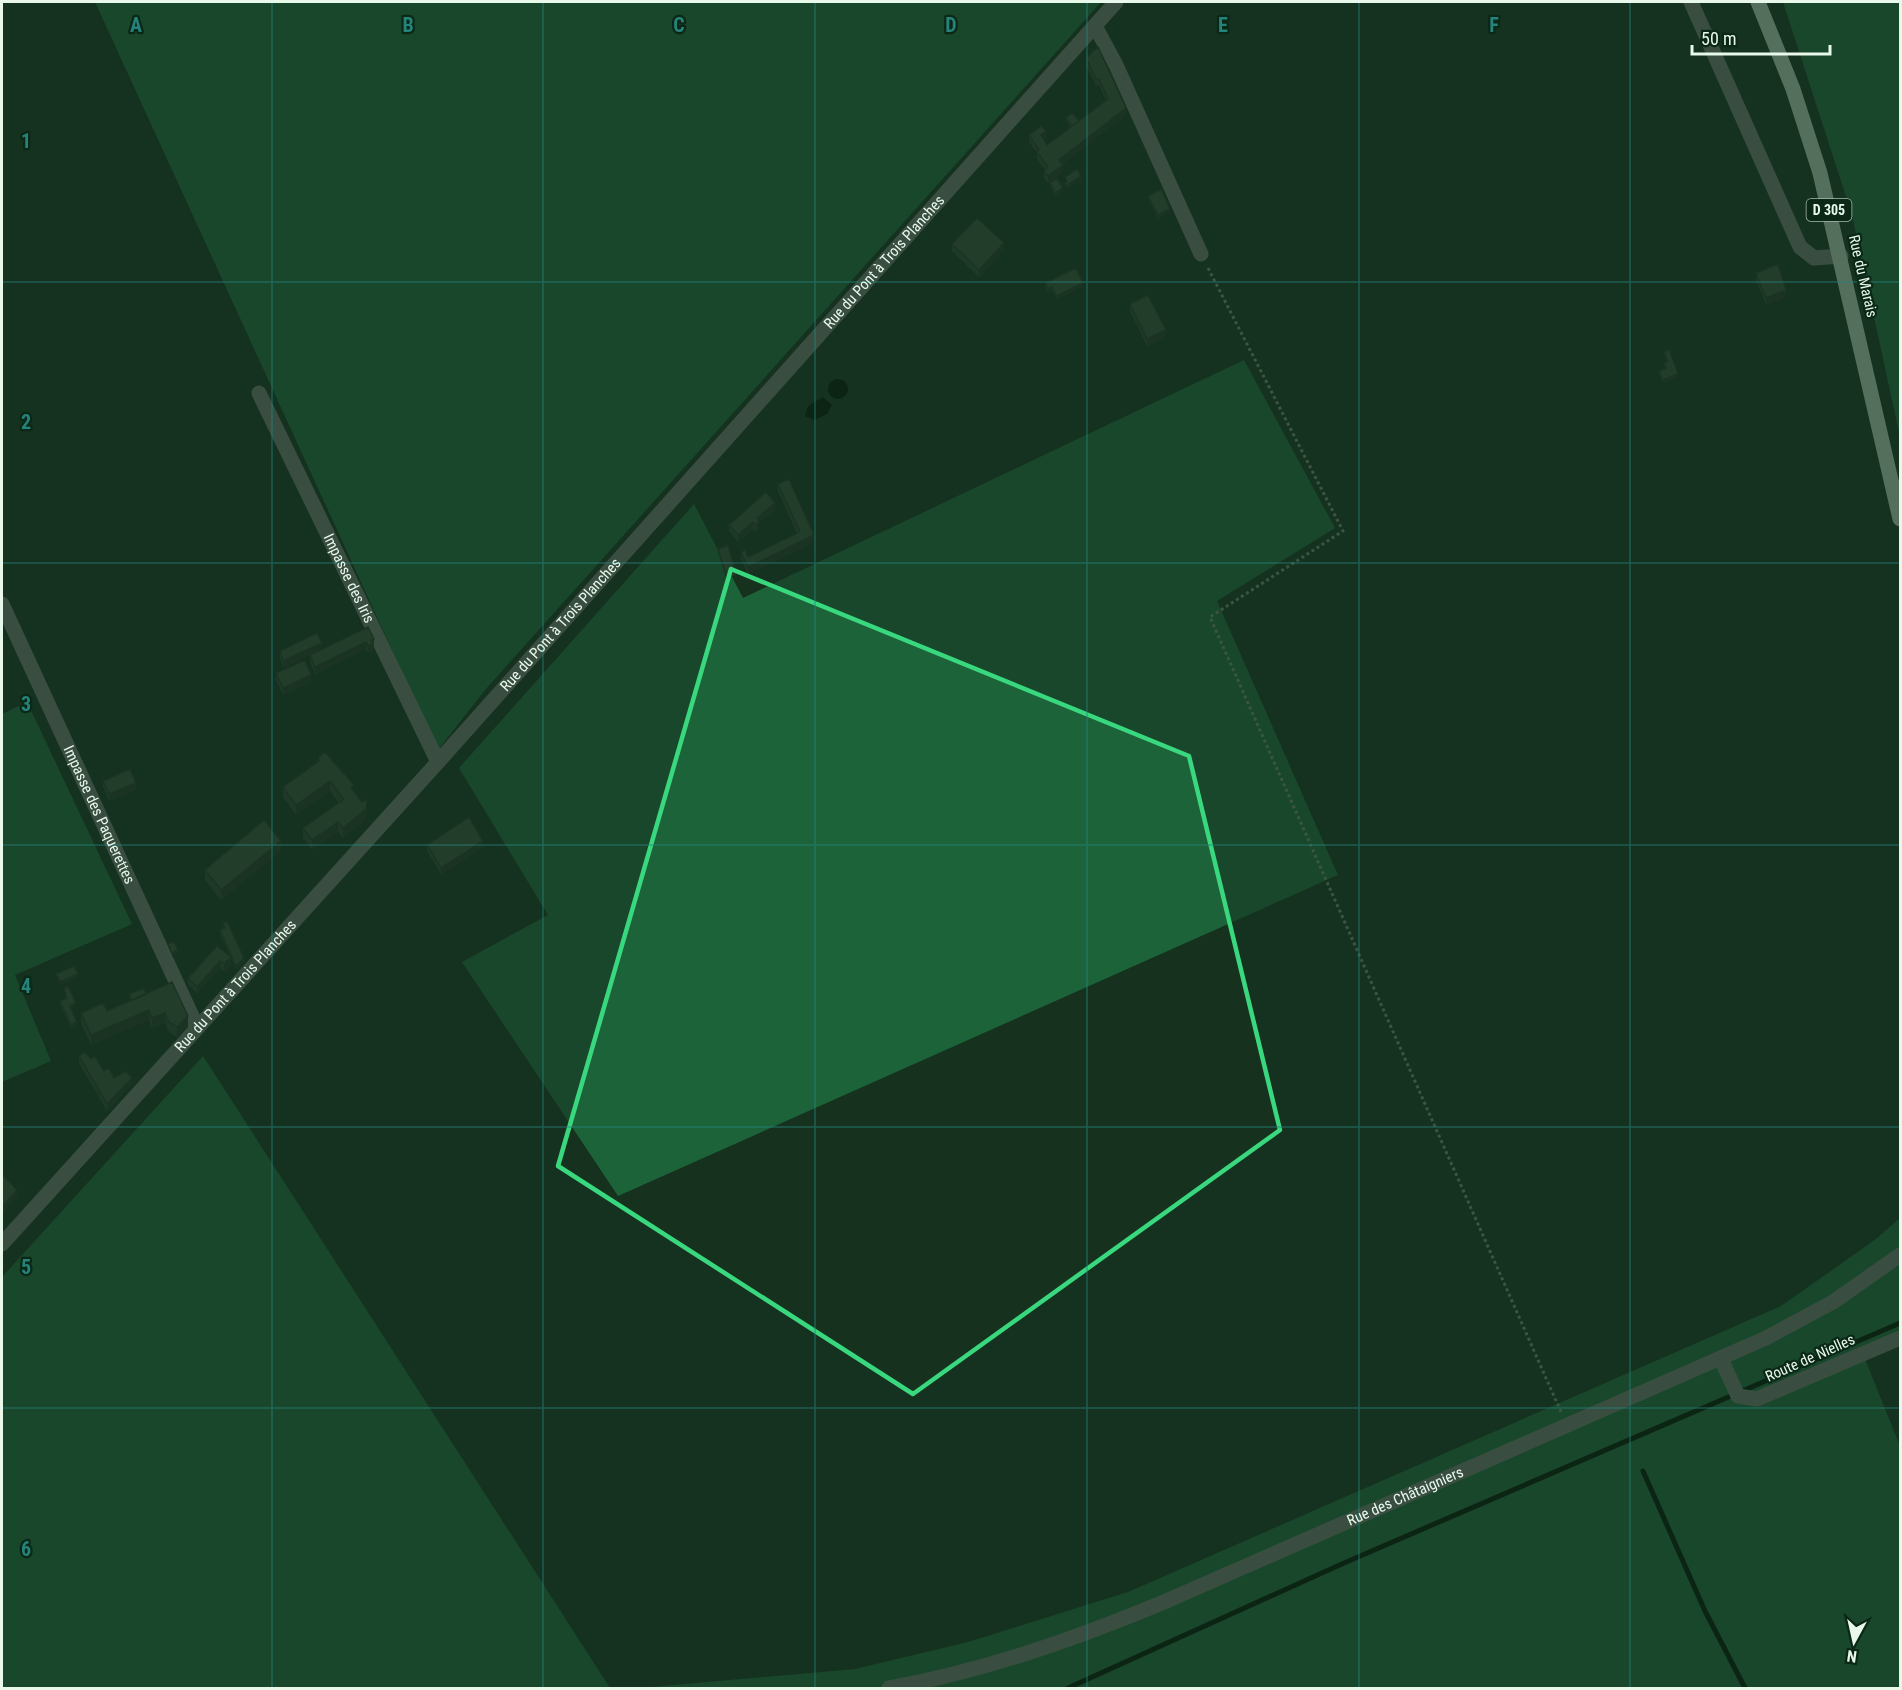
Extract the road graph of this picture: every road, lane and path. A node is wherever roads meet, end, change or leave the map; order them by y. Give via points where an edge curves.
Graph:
1 (1116, 2) edge
2 (1690, 2) edge
3 (1758, 2) edge
4 (1095, 26) junction
5 (1201, 254) joint
6 (1841, 256) junction
7 (259, 393) dead end
8 (1900, 519) edge
9 (2, 604) edge
10 (438, 762) junction
11 (197, 1027) junction
12 (2, 1244) edge
13 (1900, 1256) edge
14 (1900, 1338) edge
15 (1721, 1359) junction
16 (1567, 1426) junction
17 (889, 1689) edge

1 - 4 street, Rue du Pont à Trois Planches
2 - 6 street via 1800,247 1814,258
3 - 6 main road, Rue du Marais / D 305 via 1810,140
4 - 5 street
4 - 10 street, Rue du Pont à Trois Planches
5 - 16 path via 1343,531 1210,617
6 - 8 main road, Rue du Marais / D 305
7 - 10 street, Impasse des Iris
9 - 11 street, Impasse des Paquerettes
10 - 11 street, Rue du Pont à Trois Planches
11 - 12 street, Rue du Pont à Trois Planches
13 - 15 street, Rue des Châtaigniers via 1833,1302
14 - 15 street, Route de Nielles via 1764,1398 1750,1400 1738,1396
15 - 16 street, Rue des Châtaigniers
16 - 17 street, Rue des Châtaigniers via 1122,1620 991,1664

